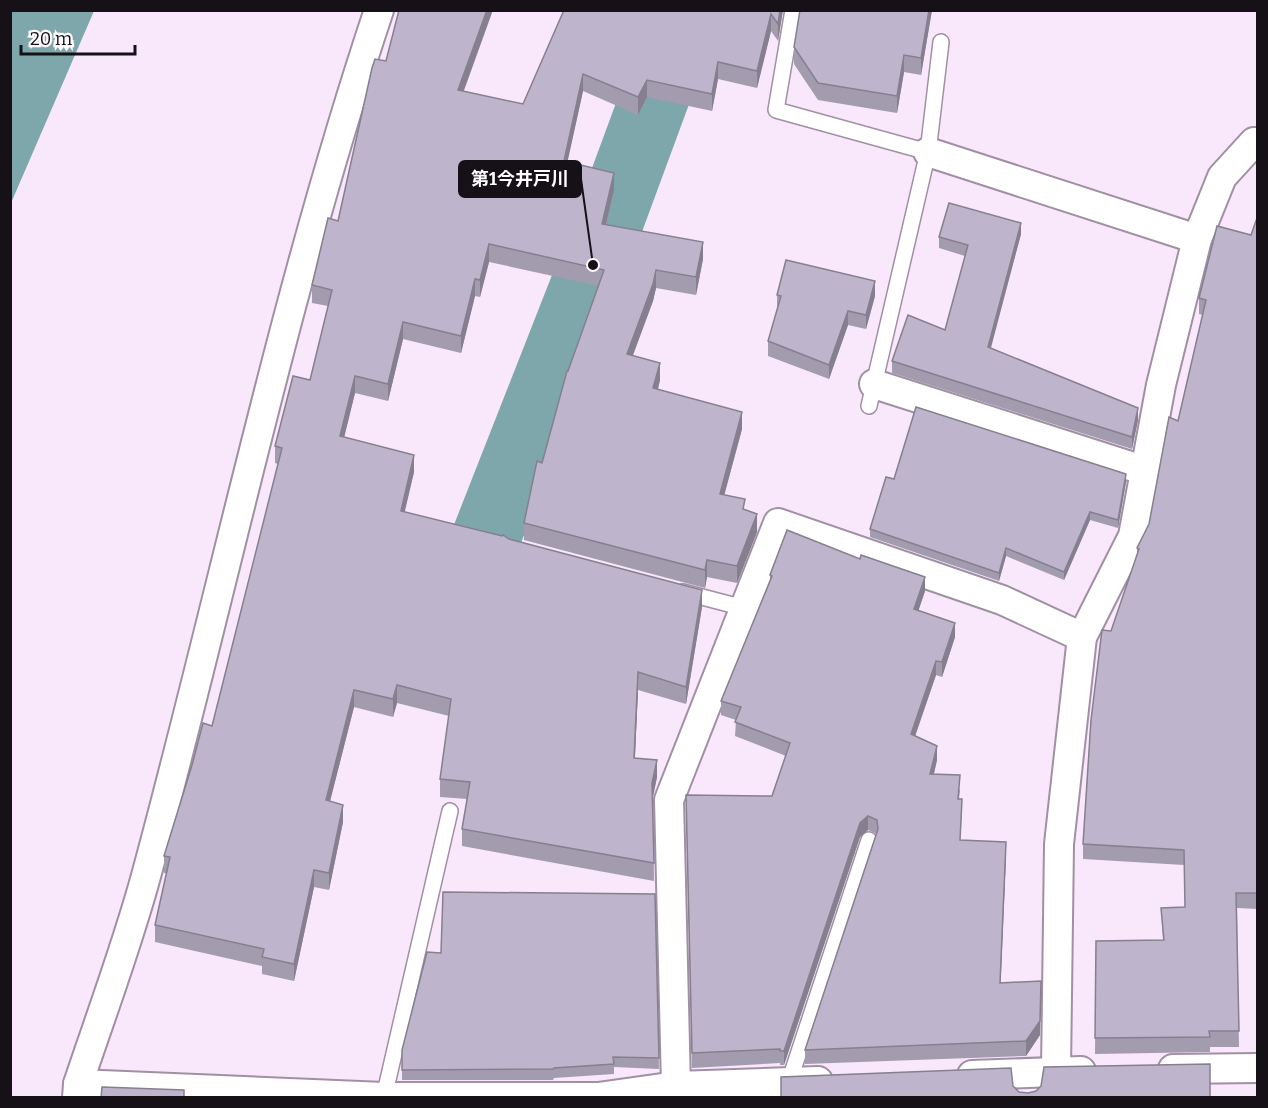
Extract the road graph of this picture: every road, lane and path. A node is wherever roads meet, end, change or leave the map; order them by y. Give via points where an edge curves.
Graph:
1 (379, 10) edge
2 (793, 10) edge
3 (941, 42) dead end
4 (1257, 142) edge
5 (928, 152) junction
6 (1197, 238) junction
7 (871, 395) joint
8 (1146, 471) junction
9 (667, 588) edge
10 (744, 608) junction
11 (1082, 637) junction
12 (450, 811) dead end
13 (869, 840) dead end
14 (1257, 1068) edge
15 (1151, 1070) edge
16 (1056, 1071) junction
17 (1103, 1071) edge
18 (944, 1076) edge
19 (848, 1080) edge
20 (789, 1082) junction
21 (1027, 1085) edge
22 (676, 1086) junction
23 (78, 1091) edge
24 (384, 1098) edge

1 - 23 street via 344,115 281,348 145,879
2 - 5 lane via 776,110
3 - 5 lane
4 - 6 street via 1222,177
5 - 6 street
5 - 7 lane
6 - 8 street via 1161,385
7 - 8 street
8 - 11 street via 1133,536
9 - 10 lane
10 - 11 street via 778,523 1002,600
10 - 22 street via 669,800
11 - 16 street via 1059,844
12 - 24 lane
13 - 20 lane
14 - 15 street
16 - 17 street
16 - 21 street
18 - 21 street
19 - 20 street
20 - 22 street
22 - 24 street via 598,1097
23 - 24 street

